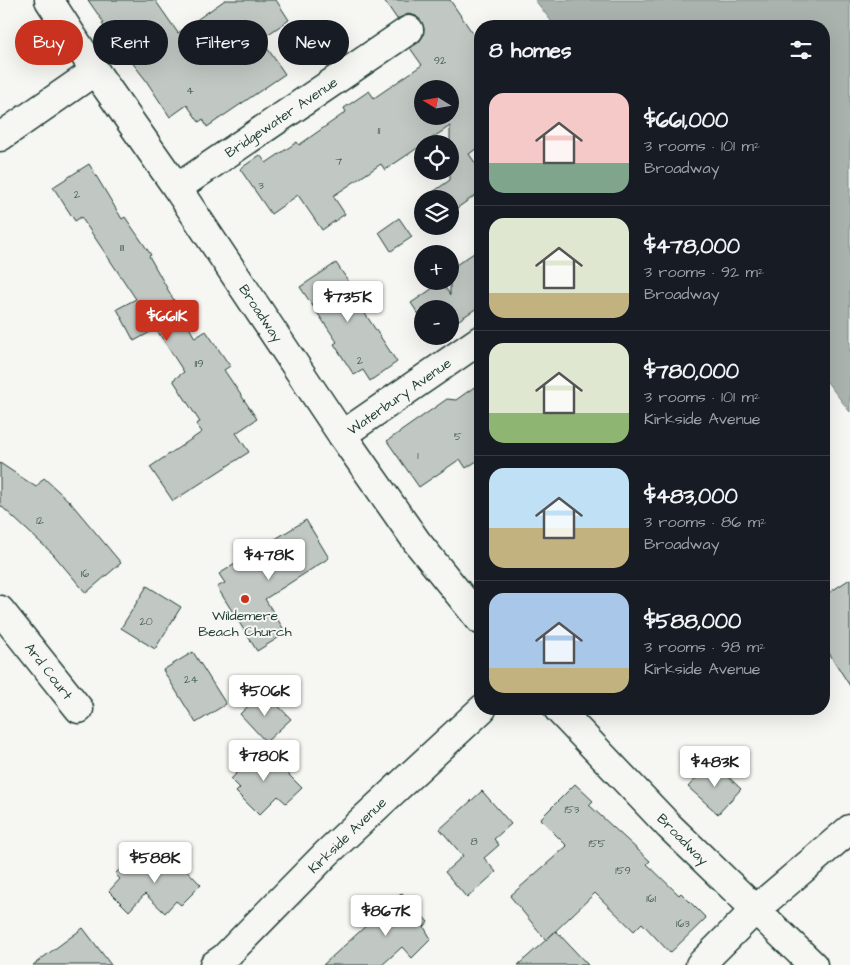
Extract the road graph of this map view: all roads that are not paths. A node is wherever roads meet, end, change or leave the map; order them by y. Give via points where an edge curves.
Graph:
1 (49, 0) edge
2 (409, 30) dead end
3 (95, 71) junction
4 (0, 137) edge
5 (177, 188) junction
6 (474, 344) edge
7 (342, 435) junction
8 (0, 610) edge
9 (474, 613) edge
10 (79, 709) dead end
11 (476, 715) edge
12 (564, 715) edge
13 (850, 829) edge
14 (755, 910) junction
15 (214, 965) edge
16 (700, 965) edge
17 (813, 965) edge

1 - 3 street, Broadway
2 - 5 street, Bridgewater Avenue
3 - 4 street
3 - 5 street, Broadway
5 - 7 street, Broadway
6 - 7 street, Waterbury Avenue
7 - 9 street, Broadway via 417,542
8 - 10 street, Ard Court
11 - 15 street, Kirkside Avenue via 326,853
12 - 14 street, Broadway via 669,826
13 - 14 street
14 - 16 street
14 - 17 street, Broadway

